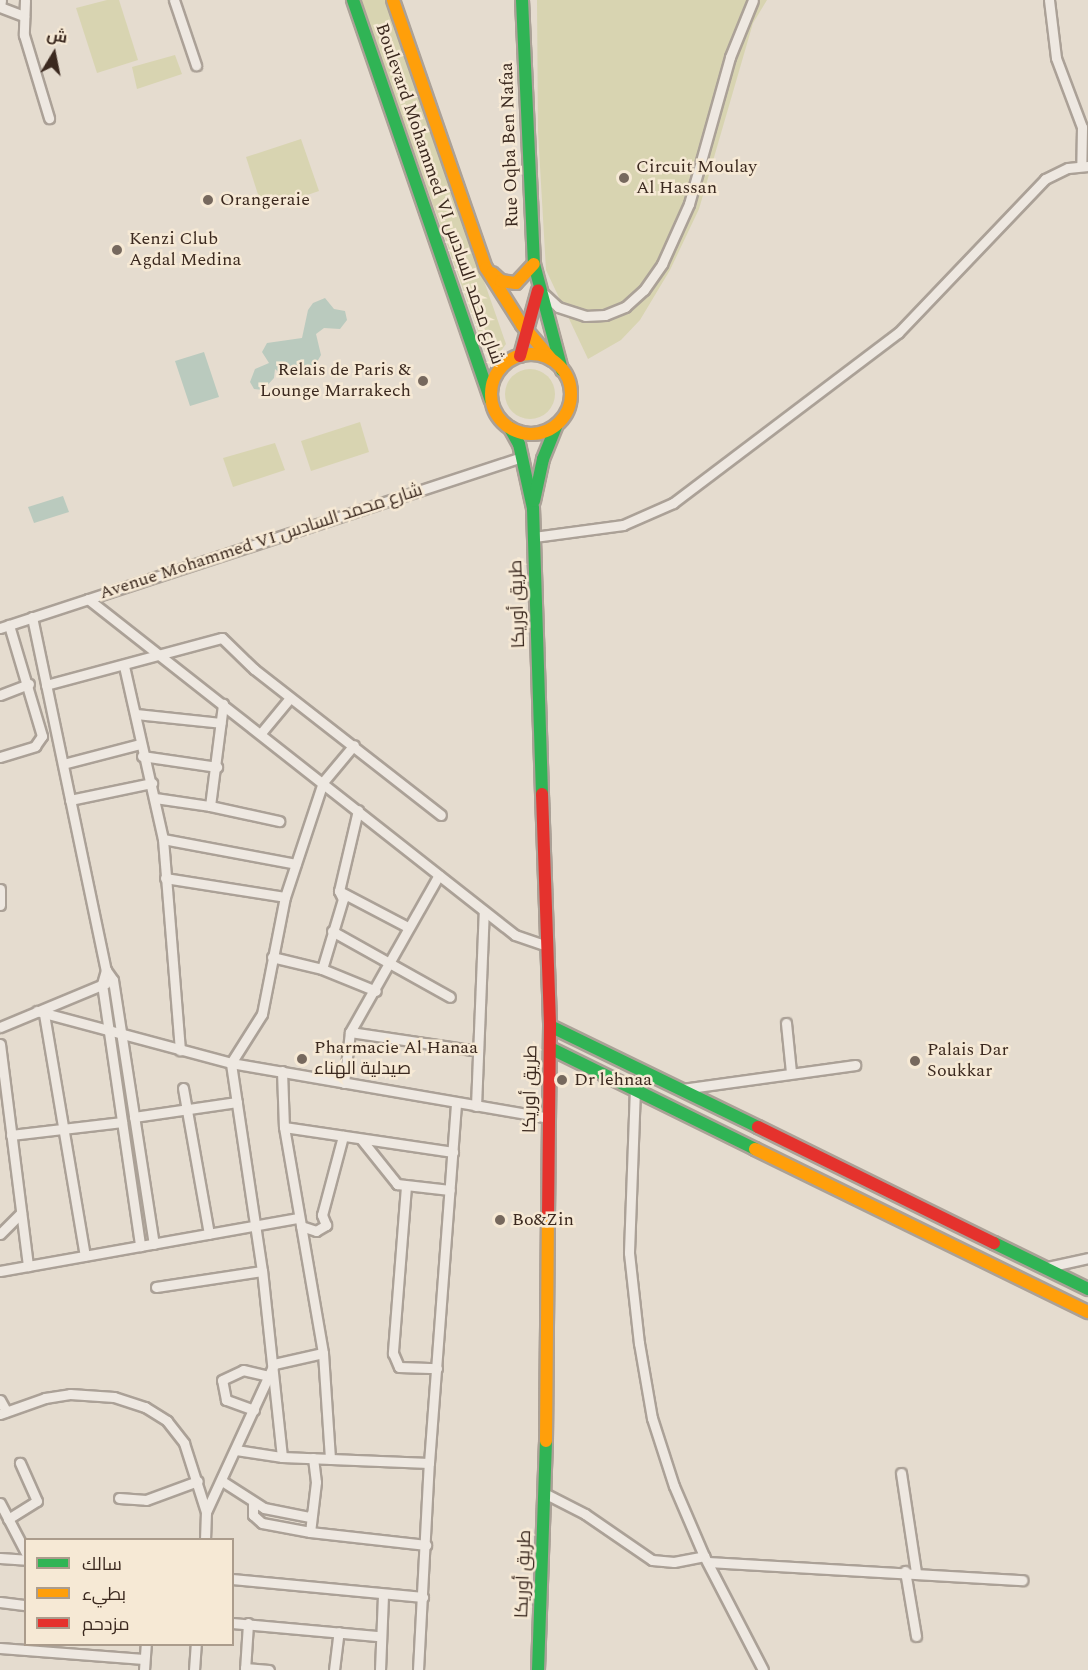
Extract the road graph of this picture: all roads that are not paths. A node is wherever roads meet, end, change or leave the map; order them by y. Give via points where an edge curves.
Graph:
1 (2, 0) edge
2 (25, 0) edge
3 (174, 0) edge
4 (353, 0) edge
5 (393, 0) edge
6 (522, 0) edge
7 (753, 0) edge
8 (1049, 0) edge
9 (0, 7) edge
10 (24, 16) junction
11 (196, 65) dead end
12 (49, 118) dead end
13 (1085, 166) edge
14 (534, 264) junction
15 (486, 268) junction
16 (538, 289) junction
17 (527, 332) junction
18 (520, 356) junction
19 (552, 360) junction
20 (562, 370) junction
21 (491, 400) junction
22 (558, 423) junction
23 (510, 428) junction
24 (522, 457) junction
25 (533, 508) junction
26 (534, 537) junction
27 (88, 599) junction
28 (32, 617) junction
29 (4, 626) edge
30 (160, 654) junction
31 (124, 666) junction
32 (29, 684) junction
33 (46, 685) junction
34 (0, 695) edge
35 (290, 698) junction
36 (223, 704) junction
37 (136, 714) junction
38 (221, 723) junction
39 (261, 733) junction
40 (140, 744) junction
41 (354, 745) junction
42 (142, 756) junction
43 (0, 757) edge
44 (63, 764) junction
45 (217, 767) junction
46 (323, 782) junction
47 (152, 783) junction
48 (155, 798) junction
49 (70, 800) junction
50 (210, 806) junction
51 (358, 810) junction
52 (441, 815) dead end
53 (279, 821) dead end
54 (163, 839) junction
55 (296, 864) junction
56 (439, 875) junction
57 (165, 878) junction
58 (0, 889) edge
59 (339, 891) junction
60 (285, 897) junction
61 (0, 906) edge
62 (484, 910) junction
63 (408, 927) junction
64 (332, 931) junction
65 (548, 945) junction
66 (272, 957) junction
67 (390, 962) junction
68 (322, 969) junction
69 (106, 970) junction
70 (113, 980) junction
71 (102, 984) junction
72 (376, 991) junction
73 (450, 997) dead end
74 (41, 1013) junction
75 (786, 1023) dead end
76 (550, 1026) junction
77 (0, 1027) edge
78 (109, 1032) junction
79 (350, 1032) junction
80 (122, 1035) junction
81 (0, 1044) edge
82 (550, 1048) junction
83 (180, 1050) junction
84 (478, 1050) junction
85 (231, 1063) junction
86 (855, 1065) dead end
87 (282, 1071) junction
88 (791, 1072) junction
89 (344, 1083) junction
90 (183, 1088) dead end
91 (635, 1088) junction
92 (682, 1089) junction
93 (237, 1102) junction
94 (456, 1102) junction
95 (476, 1106) junction
96 (185, 1110) junction
97 (134, 1117) junction
98 (548, 1118) junction
99 (122, 1122) junction
100 (284, 1127) junction
101 (64, 1129) junction
102 (11, 1135) junction
103 (343, 1136) junction
104 (361, 1139) junction
105 (453, 1152) junction
106 (406, 1186) junction
107 (450, 1190) junction
108 (21, 1213) junction
109 (300, 1222) junction
110 (255, 1226) junction
111 (0, 1234) edge
112 (209, 1234) junction
113 (154, 1244) junction
114 (140, 1246) junction
115 (85, 1256) junction
116 (1020, 1257) junction
117 (1088, 1258) edge
118 (28, 1266) junction
119 (1043, 1268) junction
120 (0, 1271) edge
121 (262, 1271) junction
122 (1011, 1274) junction
123 (1035, 1285) junction
124 (156, 1287) dead end
125 (1088, 1289) edge
126 (1088, 1312) edge
127 (323, 1353) junction
128 (274, 1364) junction
129 (436, 1368) junction
130 (269, 1376) junction
131 (0, 1400) edge
132 (254, 1410) junction
133 (3, 1412) edge
134 (236, 1450) junction
135 (282, 1457) junction
136 (313, 1458) junction
137 (330, 1459) junction
138 (20, 1463) dead end
139 (429, 1463) junction
140 (901, 1473) dead end
141 (198, 1481) junction
142 (222, 1481) junction
143 (546, 1494) junction
144 (119, 1498) dead end
145 (0, 1503) edge
146 (253, 1504) junction
147 (206, 1512) junction
148 (312, 1512) junction
149 (8, 1519) junction
150 (310, 1532) junction
151 (205, 1538) edge
152 (426, 1545) junction
153 (24, 1549) edge
154 (0, 1558) edge
155 (706, 1559) junction
156 (24, 1560) edge
157 (905, 1571) junction
158 (916, 1572) junction
159 (234, 1579) edge
160 (1022, 1580) dead end
161 (383, 1594) junction
162 (423, 1598) junction
163 (0, 1602) edge
164 (24, 1605) edge
165 (234, 1623) edge
166 (248, 1623) junction
167 (339, 1632) junction
168 (379, 1636) junction
169 (916, 1636) dead end
170 (146, 1646) edge
171 (196, 1646) edge
172 (0, 1648) edge
173 (77, 1650) edge
174 (144, 1659) junction
175 (245, 1669) edge
176 (144, 1670) edge
177 (194, 1670) edge
178 (269, 1670) edge
179 (334, 1670) edge
180 (380, 1670) edge
181 (418, 1670) edge
182 (538, 1670) edge
183 (763, 1670) edge

1 - 9 street
2 - 10 street
3 - 11 street
4 - 21 street, Boulevard Mohammed VI شارع محمد السادس
5 - 15 street, Boulevard Mohammed VI شارع محمد السادس
6 - 14 street, Rue Oqba Ben Nafaa
7 - 16 street via 730,57 689,204 662,264 644,290 625,307 605,315 585,316 558,308
8 - 13 street via 1056,58 1082,127
9 - 10 street
10 - 12 street via 22,28
13 - 26 street via 1045,178 898,333 673,503 607,529
14 - 15 street via 516,283 501,281
14 - 16 street, Rue Oqba Ben Nafaa
15 - 17 street, Boulevard Mohammed VI شارع محمد السادس
16 - 17 street, Rue Oqba Ben Nafaa
16 - 20 street, Rue Oqba Ben Nafaa
17 - 18 street, Rue Oqba Ben Nafaa
17 - 19 street, Boulevard Mohammed VI شارع محمد السادس
18 - 19 street via 538,355
18 - 21 street via 498,371
19 - 20 street
20 - 22 street via 570,397
21 - 23 street via 497,415
22 - 23 street via 537,433
22 - 25 street, طريق أوريكا via 546,449
23 - 24 street, طريق أوريكا
24 - 25 street, طريق أوريكا
24 - 27 street, Avenue Mohammed VI شارع محمد السادس
25 - 26 street, طريق أوريكا
26 - 65 street, طريق أوريكا
27 - 28 street, Avenue Mohammed VI شارع محمد السادس
27 - 30 street
28 - 29 street, Avenue Mohammed VI شارع محمد السادس
28 - 33 street
29 - 32 street
30 - 31 street
30 - 35 street via 222,638
30 - 36 street
31 - 33 street
31 - 37 street
32 - 34 street
32 - 43 street via 41,741
33 - 44 street
35 - 39 street
35 - 41 street
36 - 38 street
36 - 39 street
37 - 38 street
37 - 40 street
38 - 45 street
39 - 46 street
40 - 42 street
40 - 44 street
41 - 46 street
41 - 52 street
42 - 45 street
42 - 47 street
44 - 49 street
45 - 50 street
46 - 51 street
46 - 55 street
47 - 48 street
47 - 49 street
48 - 50 street
48 - 54 street
49 - 69 street
50 - 53 street
51 - 56 street
51 - 59 street
54 - 55 street
54 - 57 street
55 - 60 street
56 - 62 street
56 - 63 street
57 - 60 street
57 - 83 street
58 - 61 street
59 - 63 street
59 - 64 street via 343,899
60 - 66 street
62 - 65 street via 520,939
62 - 84 street
63 - 67 street
64 - 67 street
64 - 68 street
65 - 76 street, طريق أوريكا
66 - 68 street
66 - 85 street via 262,1014
67 - 72 street
67 - 73 street
68 - 72 street
69 - 70 street
69 - 71 street
70 - 71 street
70 - 80 street
71 - 74 street
71 - 78 street
72 - 79 street
74 - 77 street
74 - 78 street
74 - 101 street
75 - 88 street
76 - 82 street, طريق أوريكا
76 - 92 street
78 - 80 street
78 - 99 street
79 - 84 street
79 - 89 street
80 - 83 street
80 - 97 street
81 - 102 street
82 - 91 street
82 - 98 street, طريق أوريكا
83 - 85 street
84 - 95 street
85 - 87 street
85 - 93 street
86 - 88 street
87 - 89 street
87 - 100 street
88 - 92 street
89 - 94 street
90 - 96 street
91 - 122 street
91 - 155 street via 630,1253 639,1343 656,1430 674,1486
92 - 116 street
93 - 96 street
93 - 110 street
94 - 95 street
94 - 105 street
95 - 98 street
96 - 97 street
96 - 112 street
97 - 113 street
98 - 143 street, طريق أوريكا
99 - 101 street
99 - 114 street
100 - 103 street
100 - 109 street
101 - 102 street
101 - 115 street
102 - 108 street
103 - 104 street
103 - 109 street via 322,1215 326,1225 316,1231
104 - 105 street
104 - 106 street via 393,1180
105 - 107 street
106 - 107 street
106 - 129 street via 393,1353 399,1367
107 - 129 street
108 - 111 street
108 - 118 street
109 - 110 street
109 - 127 street
110 - 112 street
110 - 121 street
112 - 113 street
113 - 114 street
114 - 115 street
115 - 118 street
116 - 119 street
116 - 122 street
117 - 119 street
118 - 120 street
119 - 123 street
119 - 125 street
121 - 124 street
121 - 128 street
122 - 123 street
123 - 126 street
127 - 128 street
127 - 137 street
128 - 130 street
128 - 135 street
129 - 139 street
130 - 132 street
130 - 132 street via 243,1370 222,1380 226,1400
131 - 133 street
132 - 134 street
133 - 141 street via 56,1395 128,1400 145,1407 175,1430
134 - 135 street
134 - 142 street
135 - 136 street
136 - 137 street
136 - 148 street via 316,1482
137 - 139 street
138 - 149 street via 37,1501
139 - 152 street
140 - 158 street
141 - 144 street via 146,1500
141 - 147 street
142 - 146 street
142 - 147 street
143 - 155 street via 585,1514 652,1560
143 - 182 street, طريق أوريكا
145 - 149 street
146 - 148 street via 300,1516 310,1517
146 - 150 street via 253,1515 262,1522
147 - 151 street
148 - 150 street
149 - 153 street
150 - 152 street
152 - 162 street
154 - 156 street
155 - 157 street
155 - 183 street
157 - 158 street
157 - 169 street
158 - 160 street
159 - 161 street
161 - 162 street
161 - 168 street
162 - 181 street
163 - 164 street
165 - 166 street
166 - 167 street
166 - 175 street
167 - 168 street
167 - 179 street
168 - 180 street
170 - 174 street
171 - 177 street
172 - 173 street
173 - 174 street
174 - 176 street
175 - 178 street

